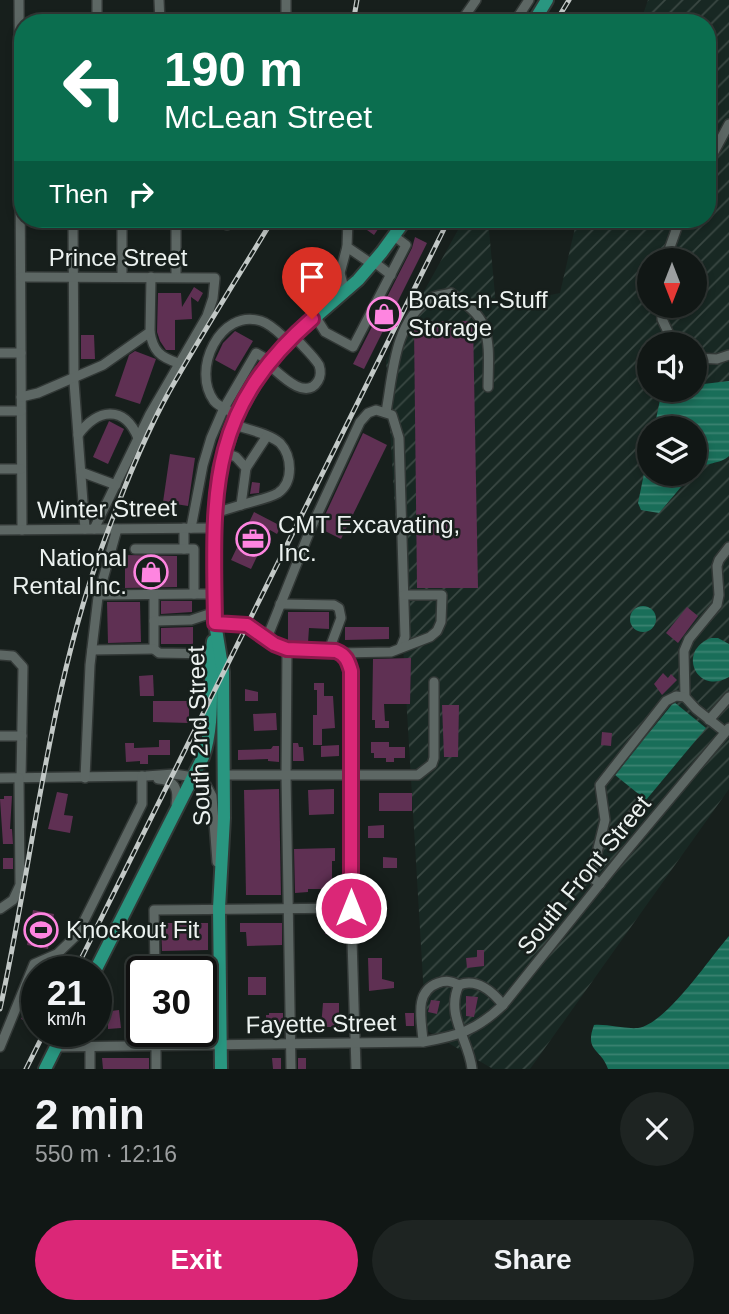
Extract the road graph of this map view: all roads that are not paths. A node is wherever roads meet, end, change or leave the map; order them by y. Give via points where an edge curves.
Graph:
1 (729, 124) edge
2 (716, 148) edge
3 (21, 228) edge
4 (73, 228) edge
5 (122, 228) edge
6 (176, 228) edge
7 (348, 228) edge
8 (400, 228) edge
9 (677, 228) edge
10 (394, 236) junction
11 (347, 247) junction
12 (670, 248) edge
13 (373, 263) junction
14 (340, 274) junction
15 (390, 275) junction
16 (122, 276) junction
17 (151, 276) junction
18 (21, 277) junction
19 (74, 277) junction
20 (176, 277) junction
21 (345, 292) junction
22 (321, 312) junction
23 (150, 332) junction
24 (291, 338) junction
25 (0, 353) edge
26 (21, 353) junction
27 (729, 355) edge
28 (707, 359) edge
29 (269, 362) junction
30 (178, 363) junction
31 (74, 377) junction
32 (488, 387) dead end
33 (21, 397) junction
34 (224, 408) junction
35 (0, 411) edge
36 (21, 411) junction
37 (386, 412) junction
38 (235, 420) junction
39 (78, 435) junction
40 (267, 436) junction
41 (138, 438) junction
42 (223, 452) junction
43 (246, 468) junction
44 (0, 469) edge
45 (21, 469) junction
46 (81, 472) junction
47 (116, 485) junction
48 (196, 503) junction
49 (241, 505) junction
50 (83, 508) junction
51 (215, 509) junction
52 (101, 515) junction
53 (188, 528) junction
54 (214, 528) junction
55 (90, 529) junction
56 (117, 529) junction
57 (0, 530) edge
58 (22, 530) junction
59 (729, 547) edge
60 (135, 549) dead end
61 (189, 549) junction
62 (214, 549) junction
63 (194, 594) junction
64 (215, 594) junction
65 (99, 595) junction
66 (154, 595) junction
67 (404, 596) junction
68 (280, 604) junction
69 (215, 617) junction
70 (154, 621) junction
71 (267, 638) junction
72 (401, 647) junction
73 (154, 649) junction
74 (287, 649) junction
75 (92, 650) junction
76 (329, 650) junction
77 (216, 654) junction
78 (0, 655) edge
79 (343, 655) junction
80 (434, 682) dead end
81 (685, 697) junction
82 (729, 697) edge
83 (709, 720) junction
84 (727, 730) edge
85 (0, 736) edge
86 (22, 736) junction
87 (224, 775) junction
88 (144, 776) junction
89 (286, 776) junction
90 (352, 776) junction
91 (194, 777) junction
92 (0, 778) edge
93 (20, 778) junction
94 (85, 778) junction
95 (634, 813) dead end
96 (170, 824) junction
97 (602, 837) junction
98 (600, 884) junction
99 (219, 902) junction
100 (288, 908) junction
101 (351, 908) junction
102 (0, 909) edge
103 (102, 956) edge
104 (155, 956) edge
105 (459, 985) junction
106 (503, 1005) junction
107 (460, 1035) junction
108 (422, 1042) junction
109 (355, 1043) junction
110 (290, 1044) junction
111 (217, 1046) edge
112 (221, 1046) junction
113 (0, 1047) edge
114 (56, 1047) edge
115 (90, 1047) edge
116 (156, 1047) edge
117 (45, 1069) edge
118 (90, 1069) edge
119 (156, 1069) edge
120 (221, 1069) edge
121 (291, 1069) edge
122 (356, 1069) edge
123 (472, 1069) edge

1 - 2 street
3 - 18 street
4 - 19 street
5 - 16 street
6 - 20 street
7 - 11 street
8 - 10 main road, South 2nd Street
9 - 12 street
10 - 13 main road, South 2nd Street
10 - 15 street via 406,246
11 - 13 street
11 - 14 street
13 - 15 street
13 - 21 main road, South 2nd Street
14 - 21 street
14 - 22 street via 324,295
15 - 22 street via 353,347 325,332
16 - 17 street, Prince Street
16 - 19 street, Prince Street
17 - 20 street, Prince Street
17 - 23 street
18 - 19 street, Prince Street
18 - 26 street
19 - 31 street
20 - 30 street, Prince Street via 215,278 207,316
21 - 22 main road, South 2nd Street
22 - 24 main road, South 2nd Street
23 - 30 street via 156,352
23 - 31 street via 103,365
24 - 29 main road, South 2nd Street
24 - 29 street via 318,365 317,383 312,388 298,387
24 - 34 street via 261,321 245,320 223,330 212,345 206,379 215,403
25 - 26 street
26 - 33 street
27 - 28 street
29 - 34 street via 256,353
29 - 38 main road, South 2nd Street
30 - 41 street
31 - 33 street
31 - 39 street
32 - 37 street via 483,324 451,293 431,297 403,333
33 - 36 street
34 - 38 street
34 - 48 street via 203,465
35 - 36 street
36 - 45 street
37 - 67 street via 396,423 399,438
37 - 68 street via 368,413 360,422
38 - 40 street
38 - 42 main road, South 2nd Street
39 - 41 street via 96,416 105,414 125,419
39 - 46 street
40 - 43 street
40 - 49 street via 280,443 290,461 288,480 279,492
41 - 47 street
42 - 43 street
42 - 51 main road, South 2nd Street
43 - 49 street
44 - 45 street
45 - 58 street
46 - 47 street
46 - 50 street
47 - 52 street
48 - 51 street
48 - 53 street
49 - 51 street
50 - 52 street
50 - 55 street
51 - 54 main road, South 2nd Street
52 - 55 street
53 - 54 street, Winter Street
53 - 56 street, Winter Street
53 - 61 street
54 - 62 main road, South 2nd Street
55 - 56 street, Winter Street
55 - 58 street, Winter Street
56 - 65 street
57 - 58 street, Winter Street
59 - 81 street via 717,566 719,600 684,645
60 - 61 street
61 - 62 street
61 - 63 street
62 - 64 main road, South 2nd Street
63 - 64 street
63 - 66 street
64 - 69 main road, South 2nd Street
65 - 66 street
65 - 75 street
66 - 70 street
67 - 72 street
67 - 72 street via 442,595 442,610 437,631
68 - 71 street
68 - 76 street via 340,608 341,618
69 - 70 street
69 - 71 street via 247,625
69 - 77 main road, South 2nd Street
70 - 73 street
71 - 74 street
72 - 79 street via 391,652
73 - 75 street
73 - 77 street via 172,655
74 - 76 street
74 - 89 street
75 - 94 street
76 - 79 street
77 - 87 main road, South 2nd Street via 223,672
77 - 91 main road via 209,736
78 - 86 street via 13,656 23,667
79 - 90 street via 351,671
80 - 90 street via 434,758 422,772
81 - 83 street
81 - 97 street via 676,695 666,701 604,778 600,792 605,820
82 - 83 street
83 - 84 street
84 - 98 street, South Front Street
85 - 86 street
86 - 93 street
87 - 89 street
87 - 99 main road, South 2nd Street
88 - 91 street
88 - 94 street
88 - 96 street via 174,784 177,797
88 - 113 street via 142,804 77,935 57,954 34,964
89 - 90 street
89 - 100 street
90 - 101 street
91 - 96 main road
91 - 99 street via 205,783 212,796
92 - 93 street
93 - 94 street
93 - 102 street via 20,886 13,900
95 - 97 street via 620,830
96 - 103 main road
97 - 98 street via 591,877
98 - 106 street, South Front Street
99 - 100 street
99 - 104 street via 154,910
99 - 112 main road, South 2nd Street
100 - 101 street
100 - 110 street
101 - 109 street
105 - 106 street via 488,989
105 - 107 street via 455,1013
105 - 108 street via 442,981 423,993
106 - 107 street, South Front Street via 484,1023
107 - 108 street, Fayette Street
107 - 123 street
108 - 109 street, Fayette Street
109 - 110 street, Fayette Street
109 - 122 street
110 - 112 street, Fayette Street
110 - 121 street
111 - 112 street, Fayette Street
112 - 120 main road, South 2nd Street
114 - 117 main road
115 - 118 street
116 - 119 street

